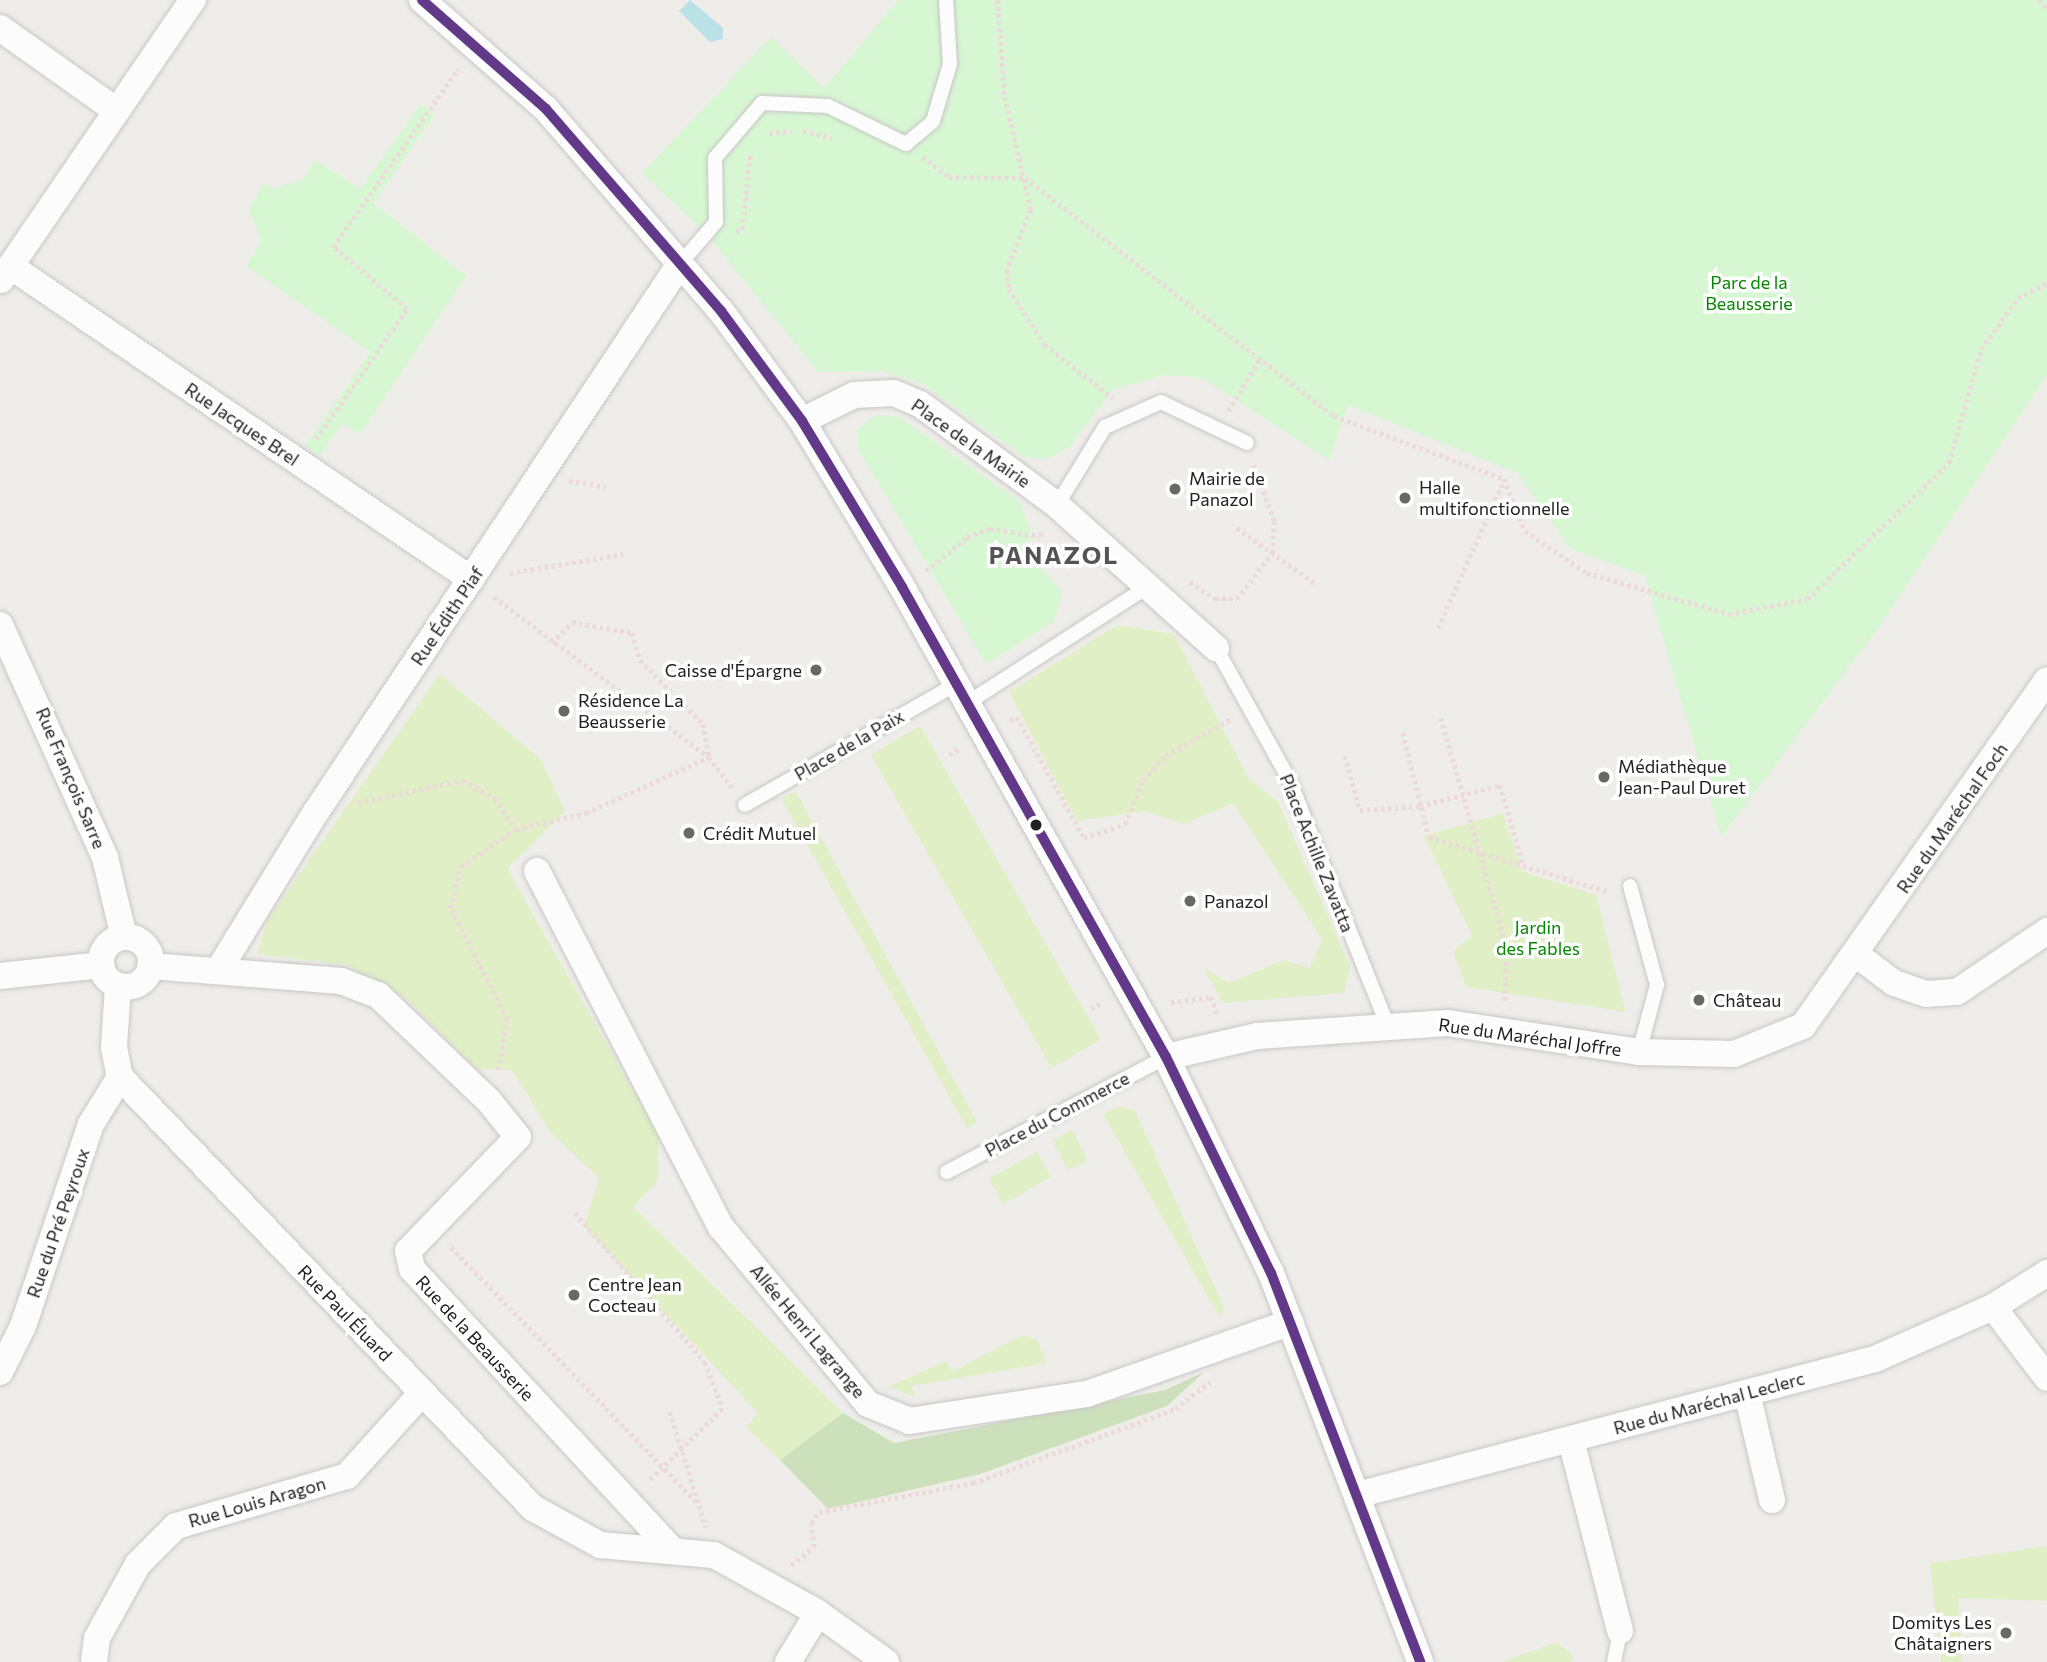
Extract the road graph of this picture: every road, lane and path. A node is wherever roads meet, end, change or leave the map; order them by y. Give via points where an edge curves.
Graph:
1 (194, 0) edge
2 (422, 0) edge
3 (946, 0) edge
4 (998, 0) edge
5 (2039, 0) edge
6 (2047, 9) edge
7 (0, 28) edge
8 (474, 46) junction
9 (117, 111) junction
10 (763, 139) dead end
11 (845, 143) dead end
12 (906, 145) junction
13 (754, 147) dead end
14 (1025, 178) junction
15 (716, 222) junction
16 (680, 264) junction
17 (6, 275) edge
18 (2047, 283) edge
19 (1261, 359) junction
20 (1236, 397) dead end
21 (1132, 415) junction
22 (802, 421) junction
23 (1247, 443) joint
24 (299, 463) junction
25 (565, 480) dead end
26 (1504, 480) junction
27 (606, 487) dead end
28 (1057, 505) junction
29 (1237, 528) dead end
30 (1272, 553) junction
31 (623, 554) dead end
32 (1185, 578) dead end
33 (471, 579) junction
34 (1317, 585) dead end
35 (902, 587) junction
36 (1147, 587) junction
37 (0, 625) edge
38 (1438, 628) dead end
39 (552, 643) junction
40 (1216, 648) joint
41 (2047, 680) edge
42 (958, 696) junction
43 (1246, 710) junction
44 (1441, 718) dead end
45 (1403, 733) dead end
46 (981, 736) junction
47 (948, 755) dead end
48 (1345, 756) dead end
49 (1463, 796) junction
50 (745, 805) dead end
51 (1420, 806) junction
52 (316, 812) junction
53 (516, 829) dead end
54 (1479, 852) junction
55 (1523, 865) junction
56 (537, 871) dead end
57 (1632, 893) joint
58 (2047, 930) edge
59 (124, 937) junction
60 (1857, 955) junction
61 (101, 965) junction
62 (150, 966) junction
63 (218, 971) junction
64 (0, 976) edge
65 (118, 986) junction
66 (1166, 994) dead end
67 (1388, 1027) junction
68 (1504, 1032) junction
69 (1227, 1043) junction
70 (1639, 1052) junction
71 (1166, 1057) junction
72 (120, 1077) junction
73 (947, 1172) dead end
74 (575, 1213) dead end
75 (459, 1239) dead end
76 (2047, 1273) edge
77 (1993, 1307) junction
78 (1291, 1322) junction
79 (1218, 1347) junction
80 (0, 1372) edge
81 (2047, 1378) edge
82 (422, 1393) junction
83 (1746, 1393) junction
84 (670, 1412) dead end
85 (1571, 1440) junction
86 (681, 1449) junction
87 (660, 1469) junction
88 (1357, 1495) junction
89 (1772, 1500) dead end
90 (628, 1502) junction
91 (698, 1504) junction
92 (670, 1548) junction
93 (714, 1555) junction
94 (772, 1587) junction
95 (818, 1613) junction
96 (1620, 1631) joint
97 (94, 1662) edge
98 (788, 1662) edge
99 (886, 1662) edge
100 (1420, 1662) edge
101 (1614, 1662) edge

1 - 9 street
2 - 8 street
3 - 12 lane via 950,64 933,121
4 - 14 path via 1005,97
5 - 6 path
7 - 9 street
8 - 16 street via 546,109
8 - 24 path via 333,247 407,309
9 - 17 street
10 - 11 path via 772,130 806,131
12 - 14 path via 949,177
12 - 15 lane via 828,106 762,103 715,158
13 - 15 path via 745,170 742,229 729,235
14 - 19 path
14 - 21 path via 1031,210 1007,270 1009,289 1045,345
15 - 16 lane
16 - 22 street
16 - 33 street, Rue Édith Piaf
17 - 24 street, Rue Jacques Brel
18 - 26 path via 2018,298 1981,349 1949,463 1807,599 1729,614 1587,573 1525,531
19 - 20 path
19 - 26 path via 1334,416
21 - 23 lane via 1161,402
21 - 28 lane via 1105,427
22 - 28 street, Place de la Mairie via 853,395 894,393 920,404
22 - 35 street
23 - 30 path via 1275,521
24 - 33 street, Rue Jacques Brel
25 - 27 path
26 - 38 path
28 - 35 path via 1040,536 990,529 967,537
28 - 36 street, Place de la Mairie
29 - 30 path
30 - 32 path via 1237,599 1215,599
30 - 34 path
31 - 33 path
33 - 39 path
33 - 52 street, Rue Édith Piaf
35 - 42 street
36 - 40 street, Place de la Mairie
36 - 42 lane
37 - 59 street, Rue François Sarre via 105,858
39 - 39 path via 572,622 632,633 640,660 703,724 709,757
40 - 43 lane, Place Achille Zavatta
41 - 60 street, Rue du Maréchal Foch
42 - 46 street
42 - 50 lane, Place de la Paix via 828,757
43 - 46 path via 1166,756 1143,780 1125,824 1084,838 1017,717
43 - 67 lane, Place Achille Zavatta via 1289,779
44 - 49 path
45 - 51 path
46 - 47 path
46 - 71 street via 1038,819
48 - 51 path via 1360,810
49 - 51 path
49 - 54 path
49 - 55 path via 1500,785
51 - 54 path via 1429,837
52 - 53 path via 463,780 495,799
52 - 63 street, Rue Édith Piaf
54 - 55 path
54 - 68 path via 1507,948
55 - 57 path
56 - 79 street, Allée Henri Lagrange via 721,1227 868,1404 909,1421 1087,1394
57 - 70 lane via 1657,985
58 - 60 street via 1957,992 1926,994 1894,983
59 - 61 street via 104,949
59 - 62 street via 144,945
60 - 70 street, Rue du Maréchal Joffre via 1803,1026 1734,1054
61 - 64 street
61 - 65 street
62 - 63 street, Rue de la Beausserie
62 - 65 street via 142,981
63 - 90 street, Rue de la Beausserie via 341,981 378,995 518,1137 408,1251 411,1269
65 - 72 street via 114,1048
66 - 69 path via 1173,1004 1211,997
67 - 68 street, Rue du Maréchal Joffre via 1448,1023
67 - 69 street, Rue du Maréchal Joffre
68 - 70 street, Rue du Maréchal Joffre
69 - 71 street, Rue du Maréchal Joffre
71 - 73 lane, Place du Commerce
71 - 78 street
72 - 80 street, Rue du Pré Peyroux via 91,1124 23,1326
72 - 82 street, Rue Paul Éluard
74 - 86 path via 705,1362 723,1409
75 - 87 path via 451,1247
76 - 77 street, Rue du Maréchal Leclerc
77 - 81 street
77 - 83 street, Rue du Maréchal Leclerc via 1875,1359
78 - 79 street, Allée Henri Lagrange
78 - 88 street
79 - 94 path via 1209,1386 1175,1409 973,1483 819,1512 811,1522 814,1548
82 - 92 street, Rue Paul Éluard via 533,1508 600,1545
82 - 97 street, Rue Louis Aragon via 347,1476 176,1526 138,1564 97,1638
83 - 85 street, Rue du Maréchal Leclerc
83 - 89 street
84 - 86 path
85 - 88 street, Rue du Maréchal Leclerc
85 - 96 street
86 - 87 path
86 - 91 path
87 - 90 path
87 - 91 path
88 - 100 street
90 - 92 street, Rue de la Beausserie
91 - 93 path
92 - 93 street
93 - 94 street
94 - 95 street
95 - 98 street
95 - 99 street
96 - 101 lane

